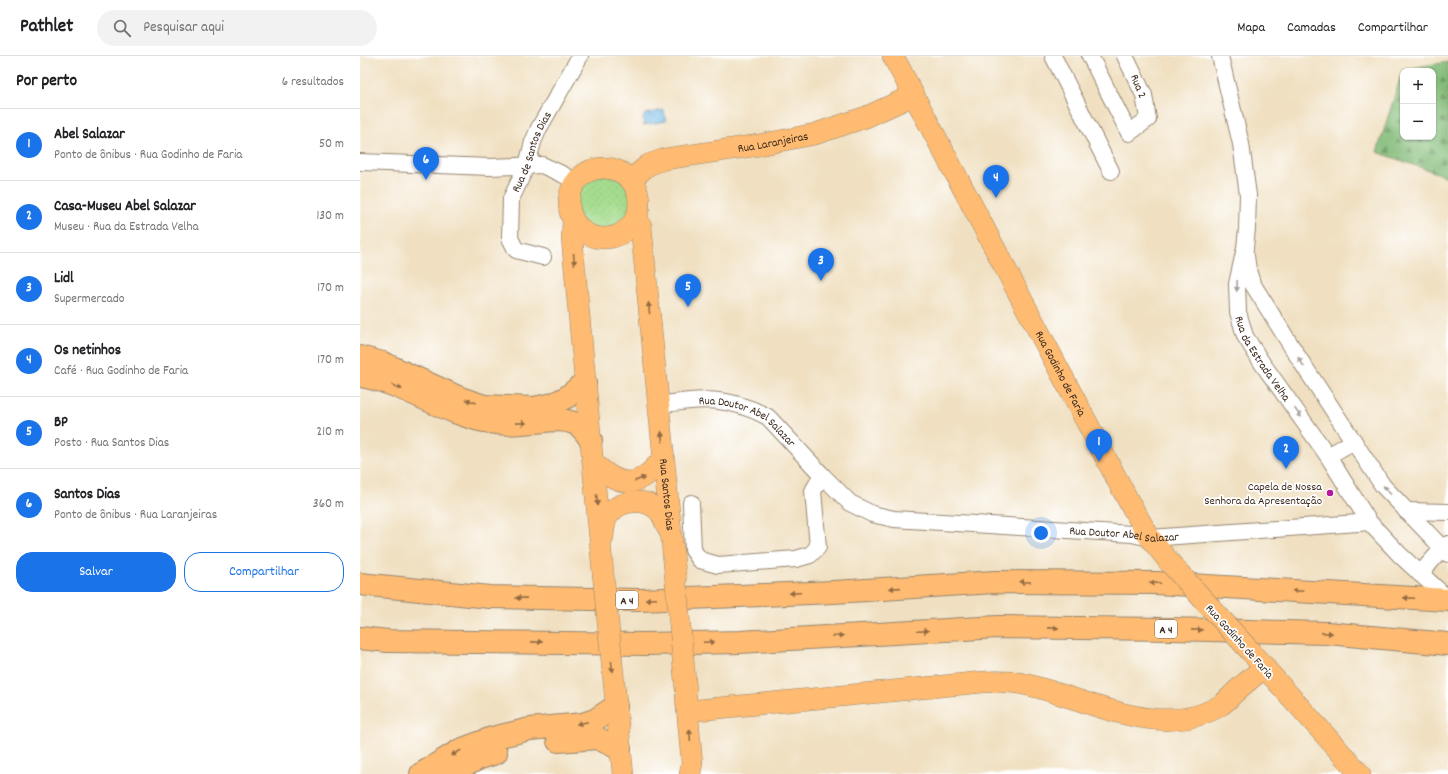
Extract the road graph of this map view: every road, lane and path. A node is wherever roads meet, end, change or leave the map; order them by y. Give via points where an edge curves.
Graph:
1 (580, 56) edge
2 (893, 56) edge
3 (1053, 56) edge
4 (1090, 56) edge
5 (1125, 56) edge
6 (1220, 56) edge
7 (914, 95) junction
8 (360, 162) edge
9 (527, 166) junction
10 (1111, 171) dead end
11 (631, 180) junction
12 (575, 182) junction
13 (636, 216) junction
14 (572, 220) junction
15 (1245, 248) junction
16 (544, 257) dead end
17 (360, 357) edge
18 (360, 376) edge
19 (585, 382) junction
20 (659, 405) junction
21 (591, 440) junction
22 (1354, 441) junction
23 (1328, 456) junction
24 (664, 457) junction
25 (594, 463) junction
26 (822, 475) junction
27 (691, 503) dead end
28 (1406, 511) junction
29 (1448, 512) edge
30 (1369, 522) junction
31 (1150, 538) junction
32 (672, 539) junction
33 (601, 550) junction
34 (1443, 551) edge
35 (360, 570) edge
36 (1420, 574) junction
37 (360, 584) edge
38 (421, 590) junction
39 (1448, 600) edge
40 (360, 623) edge
41 (360, 638) edge
42 (498, 642) junction
43 (1448, 644) edge
44 (1258, 660) junction
45 (616, 700) junction
46 (688, 711) junction
47 (620, 749) junction
48 (421, 774) edge
49 (448, 774) edge
50 (623, 774) edge
51 (690, 774) edge
52 (1360, 774) edge

1 - 9 street, Rua de Santos Dias via 532,142
2 - 7 main road, Rua Godinho de Faria
3 - 10 street
4 - 5 street, Rua 2 via 1129,133 1148,119 1144,95
6 - 15 street, Rua da Estrada Velha via 1241,144 1248,195
7 - 11 main road, Rua Laranjeiras via 866,117 815,134 665,158 648,165
7 - 31 main road, Rua Godinho de Faria
8 - 9 street
9 - 12 street via 542,165
9 - 16 street, Rua de Santos Dias via 511,199 510,238 516,250
11 - 12 main road via 622,172 600,168 589,171
11 - 13 main road via 637,190 639,201
12 - 14 main road via 568,197 568,209
13 - 14 main road via 625,232 602,239 580,230
20 -> 13 main road, Rua Santos Dias via 641,226
14 -> 19 main road
22 -> 15 street, Rua da Estrada Velha via 1252,283
15 -> 23 street, Rua da Estrada Velha via 1237,284 1238,312 1245,336
19 -> 17 highway via 554,404 534,408 484,406 460,398 383,363
18 -> 21 highway via 396,387 464,416 490,422 568,422 580,426
19 - 21 main road
24 -> 20 main road, Rua Santos Dias
20 - 26 street, Rua Doutor Abel Salazar via 702,400 734,403 751,409 768,417
21 - 25 main road
22 - 23 street
28 -> 22 street, Rua da Estrada Velha via 1383,486
23 - 30 street, Rua da Estrada Velha
25 -> 24 main road via 606,475 624,482 645,477
24 - 32 main road, Rua Santos Dias
25 -> 33 main road
26 - 27 street via 813,492 818,548 810,555 796,559 718,565 700,560 694,550
26 - 31 street, Rua Doutor Abel Salazar via 850,503 872,514 894,519 1132,534
28 - 29 street
28 - 34 street, Rua da Estrada Velha
30 - 31 street, Rua Doutor Abel Salazar
30 - 36 street, Rua da Estrada Velha
31 - 44 main road, Rua Godinho de Faria, bridge
32 - 33 main road via 659,511 652,505 636,501 625,504 607,516
32 - 46 main road, Rua Santos Dias, bridge
33 -> 45 main road, bridge
34 - 36 street, Rua da Estrada Velha
35 - 38 highway via 394,575
36 - 39 street, Rua da Estrada Velha
37 - 38 highway, A 4
39 -> 38 highway, A 4 via 1148,583 995,582 640,600 490,597
40 - 42 highway, A 4
41 - 42 highway via 388,641
42 -> 43 highway, A 4 via 740,642 998,627 1327,633
44 - 46 main road via 1221,704 1184,719 1150,719 1125,714 1008,681
44 - 52 main road, Rua Godinho de Faria
45 - 47 main road
45 -> 48 highway via 595,720 582,724 530,729 492,738 460,750
51 -> 46 main road, Rua Santos Dias via 692,763
47 - 49 highway via 597,738 519,746 480,758
47 - 50 main road

